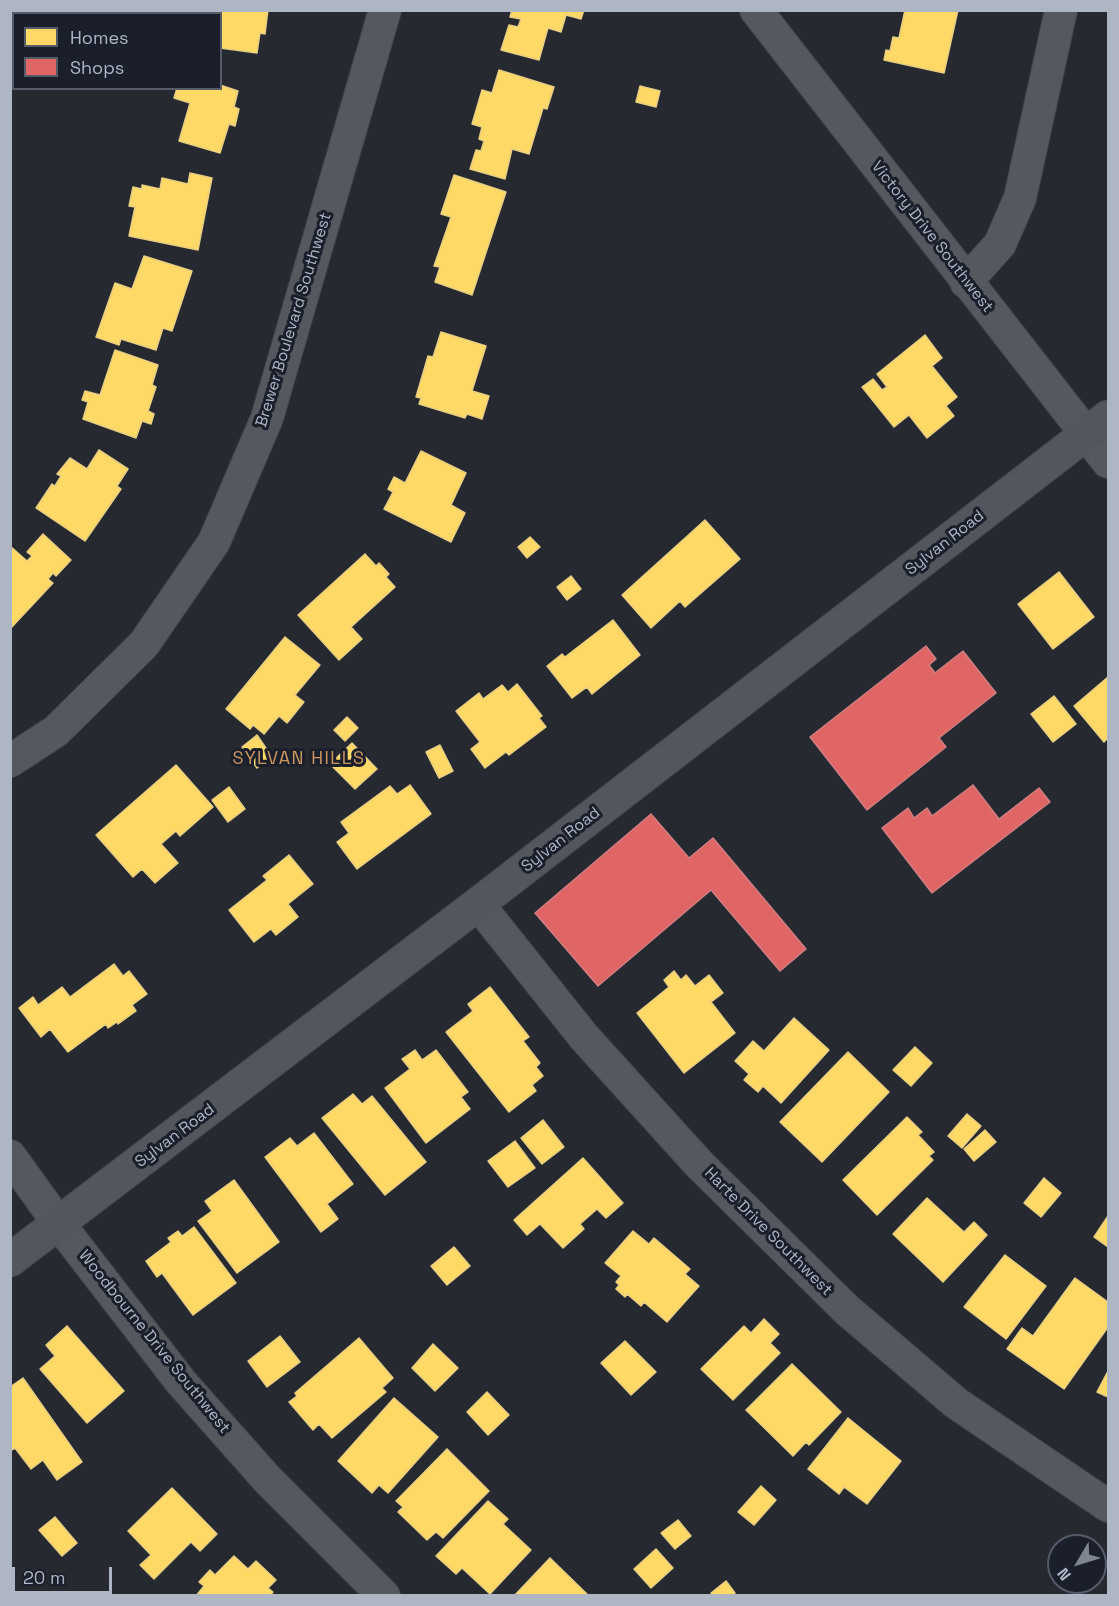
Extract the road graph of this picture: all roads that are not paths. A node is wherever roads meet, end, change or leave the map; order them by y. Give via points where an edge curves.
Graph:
1 (385, 10) edge
2 (756, 10) edge
3 (1060, 10) edge
4 (966, 282) junction
5 (1098, 426) edge
6 (1108, 462) edge
7 (10, 761) edge
8 (478, 904) junction
9 (10, 1156) edge
10 (59, 1224) junction
11 (10, 1260) edge
12 (1108, 1506) edge
13 (384, 1596) edge

1 - 7 street, Brewer Boulevard Southwest via 267,418 214,542 144,644 56,731
2 - 4 street, Victory Drive Southwest
3 - 4 street via 1020,198 1000,244
4 - 5 street, Victory Drive Southwest
5 - 6 street, Victory Drive Southwest
5 - 8 main road, Sylvan Road
8 - 10 main road, Sylvan Road
8 - 12 street, Harte Drive Southwest via 584,1036 692,1155 847,1310 956,1403
9 - 10 street, Woodbourne Drive Southwest
10 - 11 main road, Sylvan Road
10 - 13 street, Woodbourne Drive Southwest via 189,1391 267,1479

